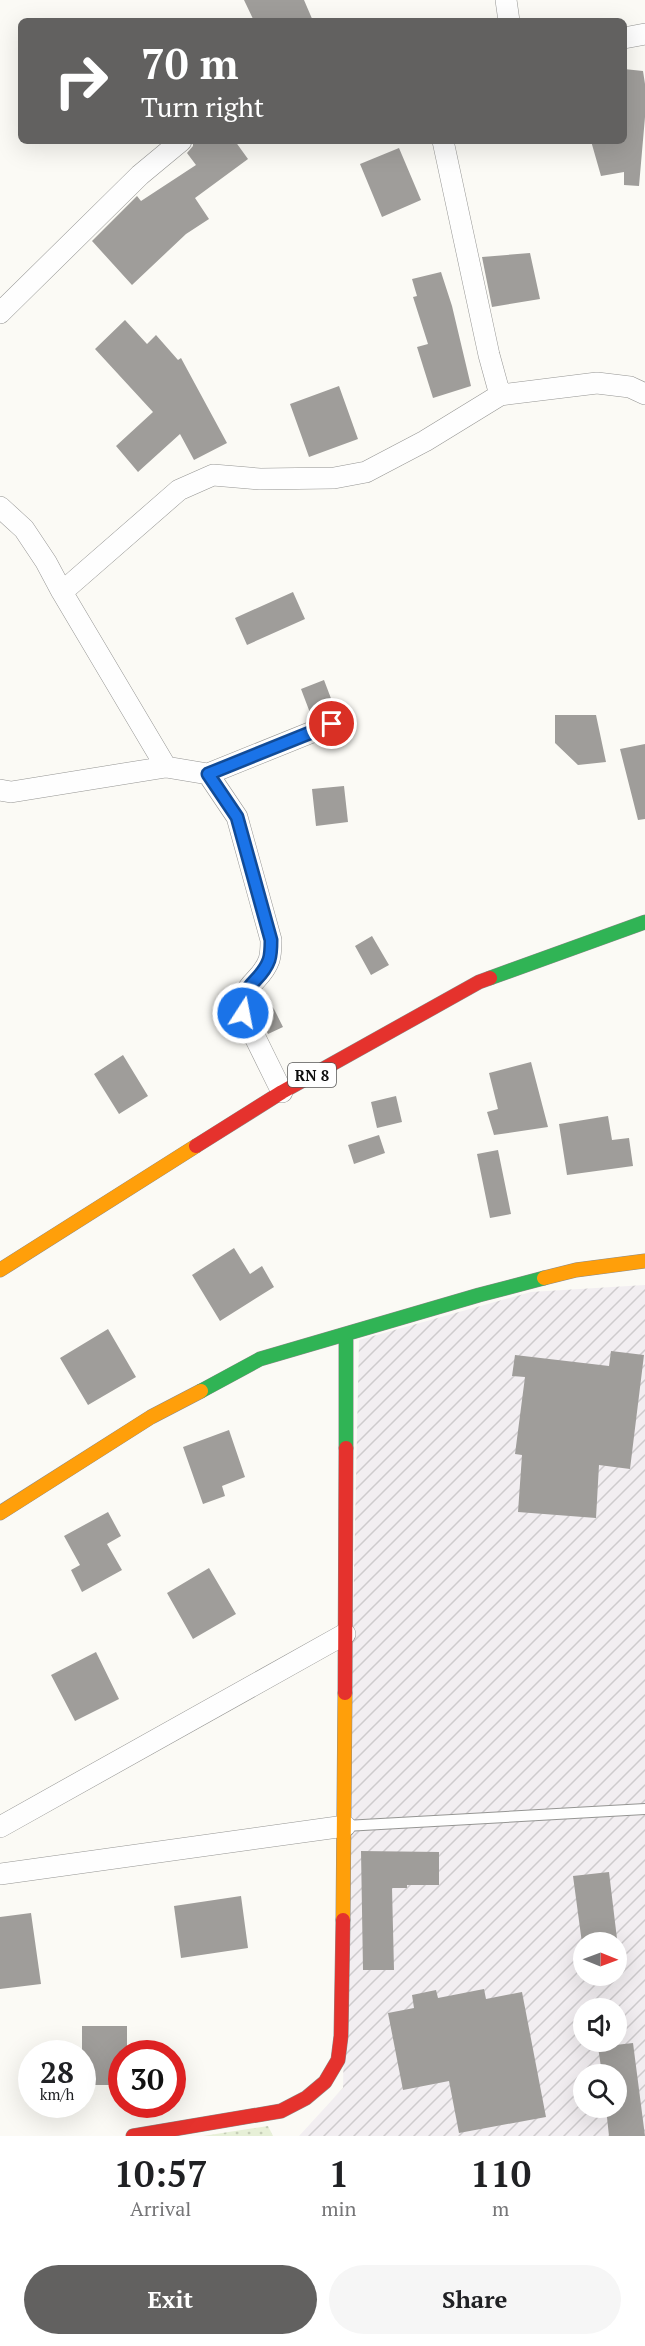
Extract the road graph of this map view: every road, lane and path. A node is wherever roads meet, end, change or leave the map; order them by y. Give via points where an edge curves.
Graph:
1 (506, 0) edge
2 (509, 18) edge
3 (645, 34) edge
4 (627, 37) edge
5 (177, 144) edge
6 (444, 144) edge
7 (0, 314) edge
8 (645, 394) edge
9 (500, 395) junction
10 (0, 507) edge
11 (62, 592) junction
12 (332, 724) dead end
13 (165, 767) junction
14 (208, 774) junction
15 (0, 790) edge
16 (645, 922) edge
17 (282, 1092) junction
18 (645, 1261) edge
19 (0, 1270) edge
20 (346, 1335) junction
21 (0, 1513) edge
22 (345, 1634) junction
23 (645, 1809) edge
24 (345, 1826) junction
25 (0, 1827) edge
26 (0, 1874) edge
27 (134, 2136) edge

1 - 2 street
3 - 4 street
5 - 7 street via 140,175
6 - 9 street
8 - 9 street via 630,387 597,383
9 - 11 street via 366,472 305,480 213,475 179,490
10 - 11 street via 24,529
11 - 13 street
12 - 14 street
13 - 14 street
13 - 15 street via 11,792
14 - 17 street via 237,817 271,940 270,958 262,973 247,987 242,1001 243,1013
16 - 17 street, RN 8 via 479,982
17 - 19 street, RN 8
18 - 20 street via 576,1270 479,1294
20 - 21 street via 260,1359 151,1417
20 - 22 street
22 - 24 street
22 - 25 street
23 - 24 lane
24 - 26 street
24 - 27 street via 341,2036 338,2060 325,2082 281,2111

